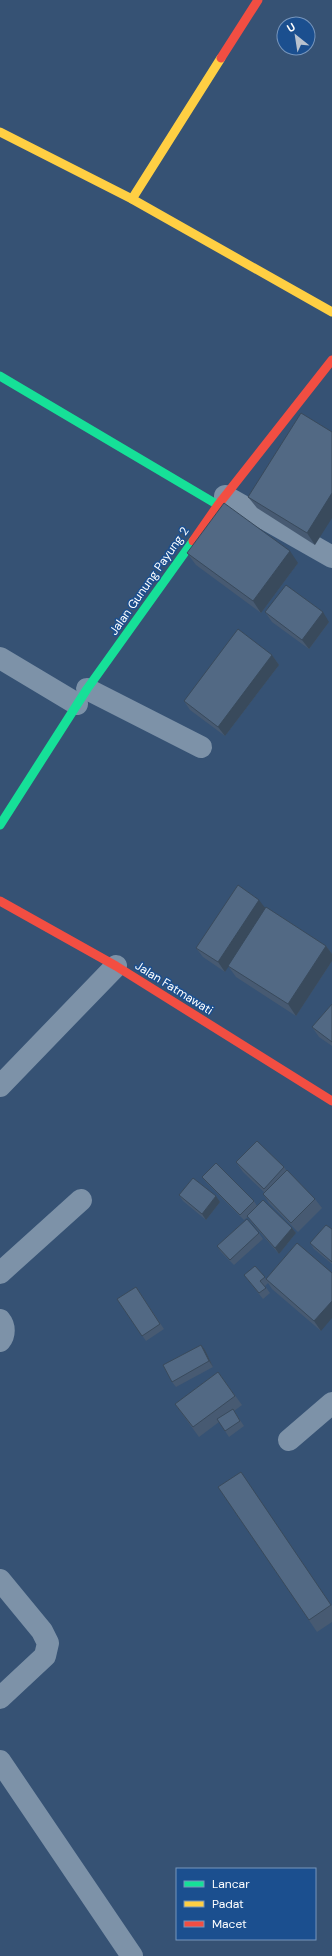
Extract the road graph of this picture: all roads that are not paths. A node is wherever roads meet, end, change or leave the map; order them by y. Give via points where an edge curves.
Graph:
1 (258, 0) edge
2 (0, 132) edge
3 (132, 199) junction
4 (332, 312) edge
5 (332, 360) edge
6 (0, 376) edge
7 (222, 500) junction
8 (332, 556) edge
9 (0, 658) edge
10 (82, 697) junction
11 (201, 747) dead end
12 (0, 825) edge
13 (0, 901) edge
14 (116, 966) junction
15 (0, 1086) edge
16 (332, 1101) edge
17 (81, 1200) dead end
18 (0, 1273) edge
19 (0, 1320) edge
20 (0, 1341) edge
21 (332, 1403) edge
22 (289, 1440) dead end
23 (0, 1580) edge
24 (0, 1698) edge
25 (0, 1761) edge
26 (132, 1956) edge

1 - 3 street
2 - 3 street
3 - 4 street
5 - 7 street, Jalan Gunung Payung 2
6 - 7 street
7 - 8 street
7 - 10 street, Jalan Gunung Payung 2
9 - 10 street
10 - 11 street
10 - 12 street, Jalan Gunung Payung 2
13 - 14 street, Jalan Fatmawati
14 - 15 street
14 - 16 street, Jalan Fatmawati
17 - 18 street
19 - 20 street via 4,1333
21 - 22 street
23 - 24 street via 42,1631 48,1643 45,1656
25 - 26 street

